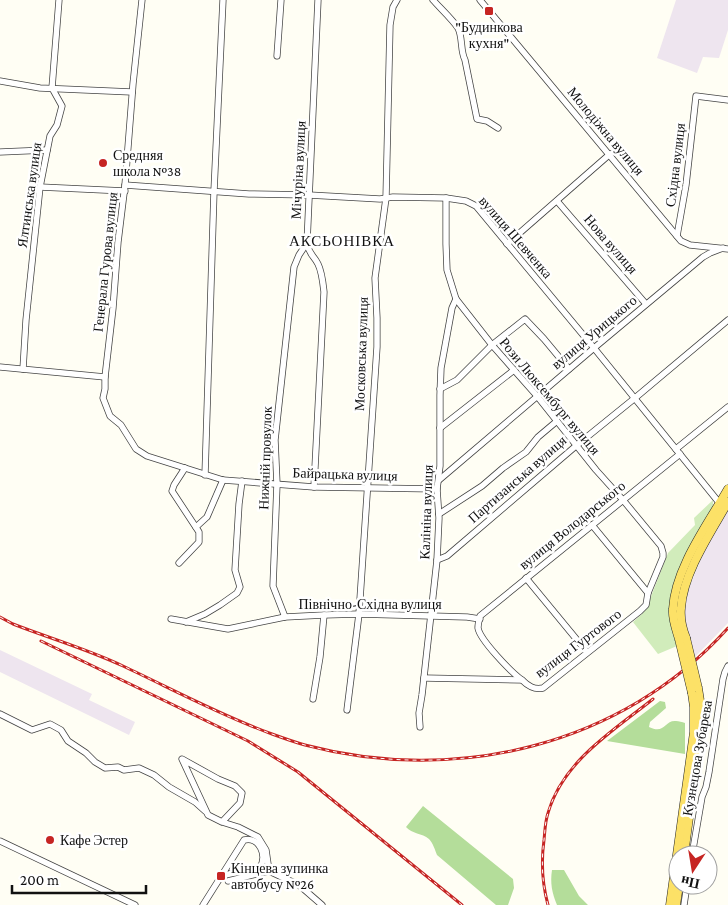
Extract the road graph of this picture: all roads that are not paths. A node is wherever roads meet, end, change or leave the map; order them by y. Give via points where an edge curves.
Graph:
1 (59, 0) edge
2 (142, 0) edge
3 (223, 0) edge
4 (281, 0) edge
5 (318, 0) edge
6 (397, 0) edge
7 (433, 0) edge
8 (480, 0) edge
9 (277, 56) dead end
10 (0, 81) edge
11 (52, 88) junction
12 (132, 92) junction
13 (728, 100) edge
14 (498, 128) dead end
15 (47, 150) junction
16 (0, 152) edge
17 (610, 154) junction
18 (40, 187) junction
19 (125, 188) junction
20 (214, 192) junction
21 (309, 194) junction
22 (386, 198) junction
23 (446, 198) junction
24 (556, 201) junction
25 (677, 236) junction
26 (307, 243) junction
27 (507, 244) junction
28 (725, 248) edge
29 (456, 299) junction
30 (646, 304) junction
31 (728, 320) edge
32 (492, 345) junction
33 (594, 348) junction
34 (0, 367) edge
35 (23, 369) junction
36 (569, 369) junction
37 (514, 370) junction
38 (105, 377) junction
39 (440, 389) junction
40 (537, 396) junction
41 (635, 398) junction
42 (728, 407) edge
43 (557, 420) junction
44 (121, 425) joint
45 (440, 428) junction
46 (576, 445) junction
47 (678, 451) junction
48 (185, 468) junction
49 (205, 475) junction
50 (223, 480) junction
51 (439, 480) junction
52 (242, 481) junction
53 (277, 484) junction
54 (314, 487) junction
55 (367, 488) junction
56 (437, 489) junction
57 (728, 489) edge
58 (623, 500) junction
59 (725, 504) edge
60 (439, 514) junction
61 (592, 525) junction
62 (196, 527) junction
63 (437, 560) junction
64 (179, 563) dead end
65 (526, 578) junction
66 (648, 593) junction
67 (359, 614) junction
68 (324, 615) junction
69 (285, 617) junction
70 (431, 617) junction
71 (480, 618) junction
72 (171, 619) dead end
73 (185, 622) junction
74 (587, 652) junction
75 (728, 666) edge
76 (424, 678) junction
77 (522, 680) junction
78 (695, 691) junction
79 (313, 699) dead end
80 (348, 710) dead end
81 (0, 714) edge
82 (420, 727) dead end
83 (208, 815) junction
84 (222, 822) junction
85 (0, 841) edge
86 (685, 845) edge
87 (694, 845) edge
88 (269, 871) junction
89 (221, 876) junction
90 (228, 882) dead end
91 (134, 905) edge
92 (203, 905) edge
93 (322, 905) edge
94 (670, 905) edge

1 - 11 street, Ялтинська вулиця
2 - 12 street, Генерала Гурова вулиця
3 - 20 street
4 - 9 street
5 - 21 street, Мічуріна вулиця
6 - 22 street, Московська вулиця via 390,25
7 - 14 street via 458,29 477,119
8 - 17 street, Молодіжна вулиця
10 - 11 street
11 - 12 street
11 - 15 street, Ялтинська вулиця via 62,106
12 - 19 street, Генерала Гурова вулиця
13 - 25 street, Східна вулиця via 696,96
15 - 16 street
15 - 18 street, Ялтинська вулиця
17 - 24 street
17 - 25 street, Молодіжна вулиця
18 - 19 street, вулиця Шевченка
18 - 35 street, Ялтинська вулиця
19 - 20 street, вулиця Шевченка
19 - 38 street, Генерала Гурова вулиця
20 - 21 street, вулиця Шевченка
20 - 49 street
21 - 22 street, вулиця Шевченка
21 - 26 street, Мічуріна вулиця
22 - 23 street, вулиця Шевченка
22 - 55 street, Московська вулиця via 375,278 377,347
23 - 27 street, вулиця Шевченка via 466,200 476,206
23 - 29 street, Рози Люксембург вулиця via 447,270
24 - 27 street
24 - 30 street, Нова вулиця
25 - 28 street, Молодіжна вулиця via 690,245
26 - 53 street, Нижній провулок via 294,267 275,440
26 - 54 street, Мічуріна вулиця via 321,272 324,292
27 - 33 street, вулиця Шевченка
28 - 30 street, вулиця Урицького via 703,257
29 - 32 street, Рози Люксембург вулиця
29 - 39 street, Калініна вулиця via 441,368
30 - 33 street, вулиця Урицького
31 - 41 street, Партизанська вулиця
32 - 36 street via 525,319
32 - 37 street, Рози Люксембург вулиця
32 - 39 street via 457,380
33 - 36 street, вулиця Урицького
33 - 41 street, вулиця Шевченка
34 - 35 street
35 - 38 street
36 - 40 street, вулиця Урицького
37 - 40 street, Рози Люксембург вулиця
37 - 45 street
38 - 44 street, Генерала Гурова вулиця via 105,406 110,416
39 - 45 street, Калініна вулиця
40 - 43 street, Рози Люксембург вулиця
40 - 51 street, вулиця Урицького
41 - 46 street, Партизанська вулиця
41 - 47 street, вулиця Шевченка
42 - 47 street, вулиця Володарського
43 - 46 street, Рози Люксембург вулиця
43 - 60 street via 526,452
44 - 48 street, Байрацька вулиця via 136,449
45 - 51 street, Калініна вулиця
46 - 58 street, Рози Люксембург вулиця
46 - 63 street, Партизанська вулиця via 447,556
47 - 58 street, вулиця Володарського
47 - 59 street, вулиця Шевченка
48 - 49 street, Байрацька вулиця
48 - 62 street via 172,491
49 - 50 street, Байрацька вулиця
50 - 52 street, Байрацька вулиця
50 - 62 street via 207,517
51 - 56 street, Калініна вулиця
52 - 53 street, Байрацька вулиця
52 - 73 street via 235,570 240,587 237,594 220,605
53 - 54 street, Байрацька вулиця
53 - 69 street, Нижній провулок via 273,586
54 - 55 street, Байрацька вулиця
55 - 56 street, Байрацька вулиця
55 - 67 street, Московська вулиця
56 - 60 street, Калініна вулиця
57 - 59 main road
58 - 61 street, вулиця Володарського
58 - 66 street, Рози Люксембург вулиця via 664,553
59 - 78 main road, bridge via 709,520 687,560 673,609
60 - 63 street, Калініна вулиця
61 - 65 street, вулиця Володарського
61 - 66 street
62 - 64 street via 199,542
63 - 70 street, Калініна вулиця
65 - 71 street, вулиця Володарського
65 - 74 street
66 - 74 street, вулиця Гуртового via 643,609
67 - 68 street, Північно-Східна вулиця
67 - 70 street, Північно-Східна вулиця
67 - 80 street, Московська вулиця
68 - 69 street, Північно-Східна вулиця
68 - 79 street
69 - 73 street, Північно-Східна вулиця via 228,629
70 - 71 street, Північно-Східна вулиця
70 - 76 street, Калініна вулиця
71 - 77 street via 478,630 486,642
72 - 73 street, Північно-Східна вулиця
74 - 77 street, вулиця Гуртового via 543,688 535,689
75 - 87 street, Кузнецова Зубарева
76 - 77 street, вулиця Гуртового
76 - 82 street, Калініна вулиця
78 - 86 main road via 701,707 701,725
78 - 94 main road via 694,732
81 - 83 street via 32,730 50,724 62,730 68,741 105,768 139,768 195,802
83 - 84 street
83 - 84 street via 182,759 235,786 242,793 240,803
84 - 88 street via 258,837 266,850
85 - 91 street
88 - 90 street
88 - 93 street via 299,885
89 - 89 street via 244,840 252,840 261,848 264,860 260,867
89 - 92 street

